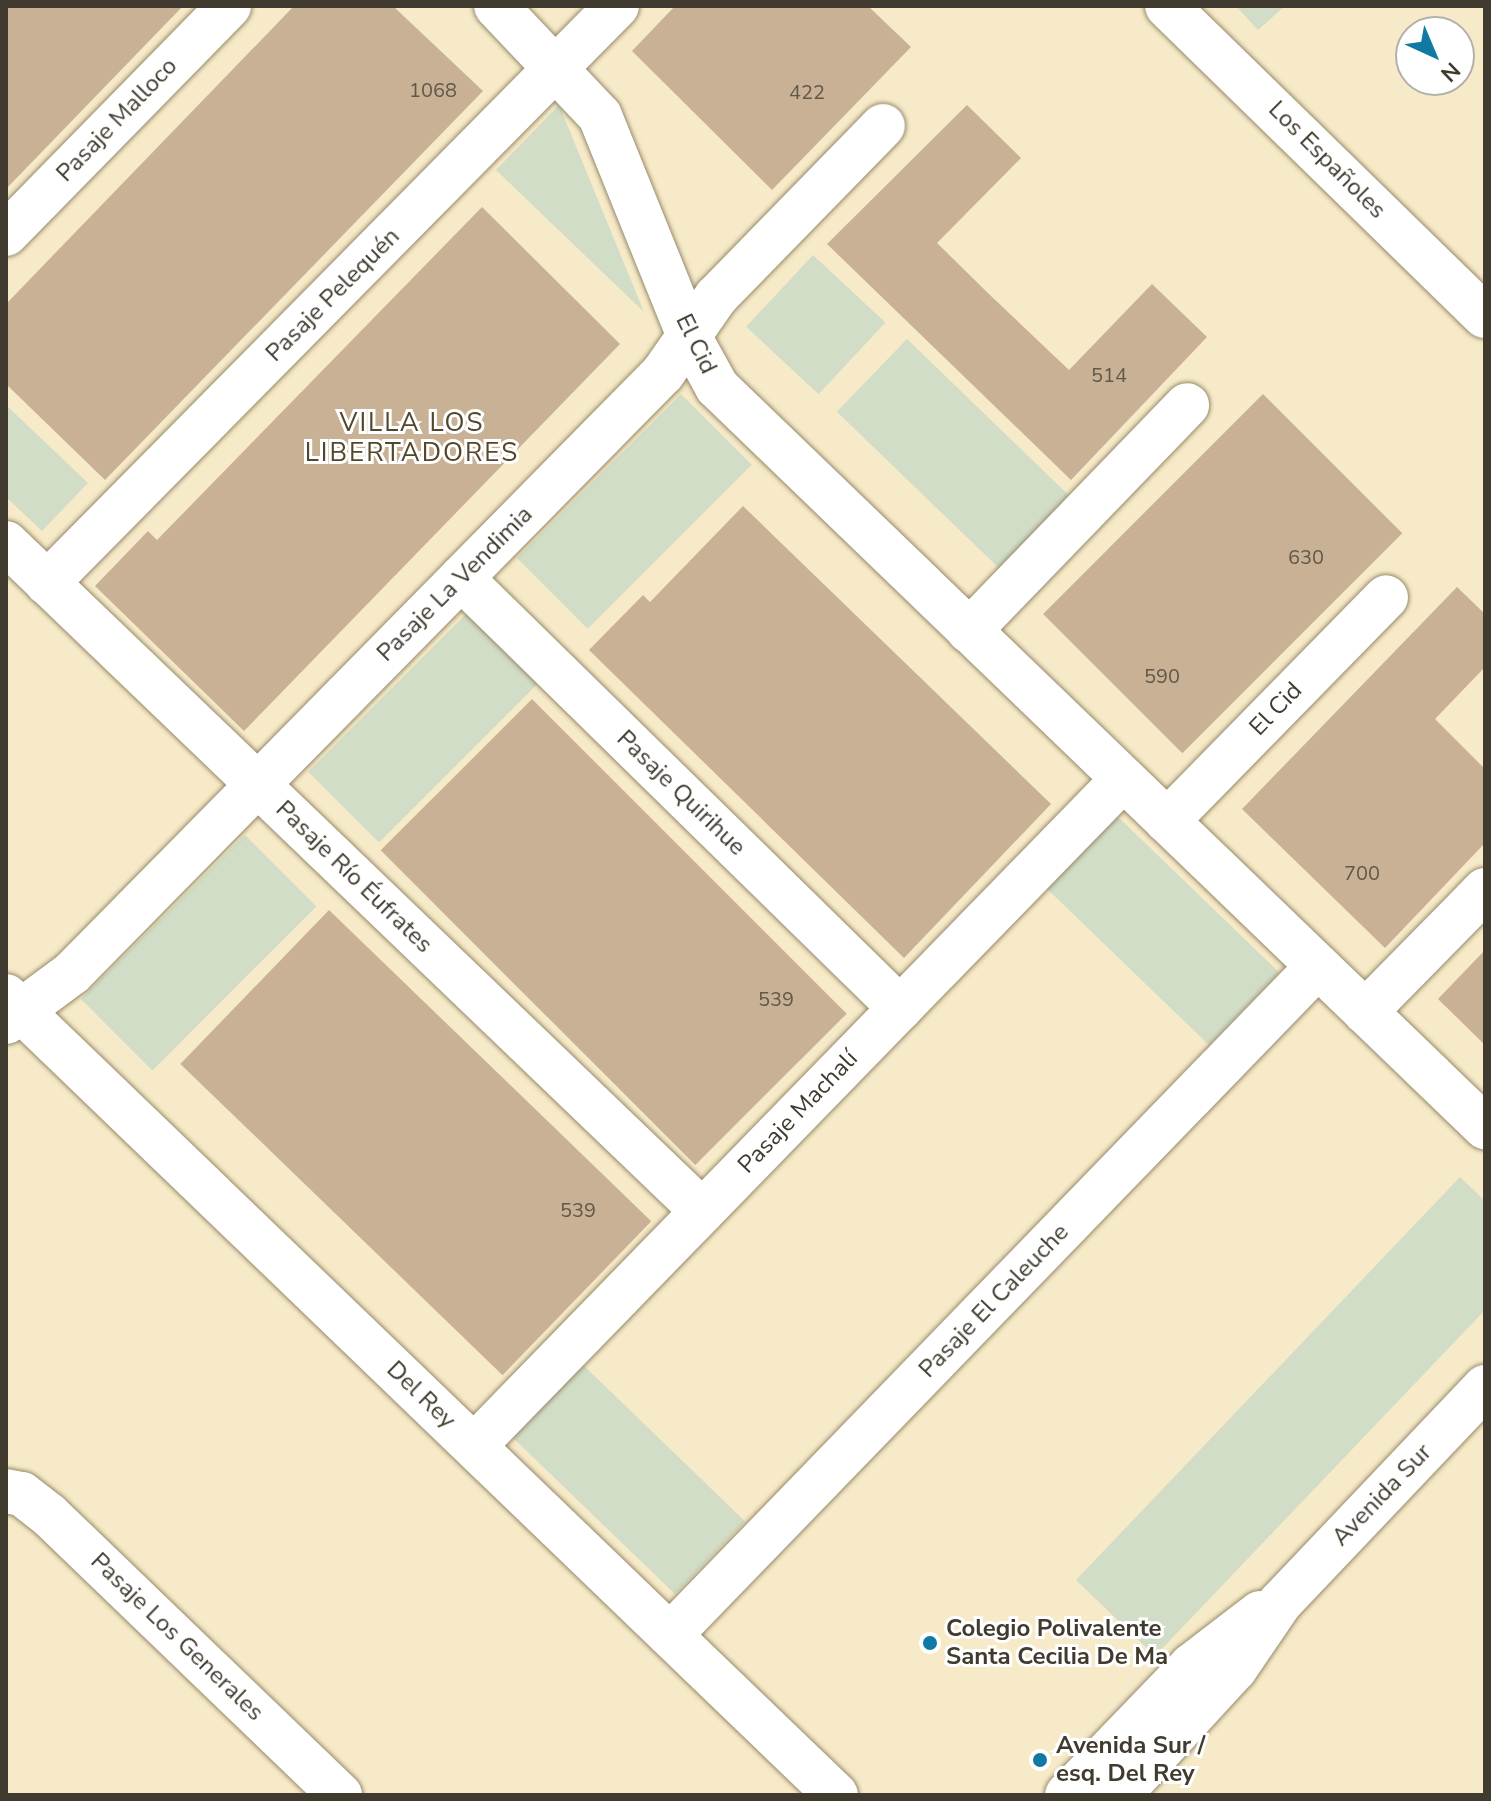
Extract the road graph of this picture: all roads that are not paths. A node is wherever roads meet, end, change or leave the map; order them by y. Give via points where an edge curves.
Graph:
1 (229, 6) edge
2 (496, 6) edge
3 (617, 6) edge
4 (1167, 6) edge
5 (559, 67) junction
6 (883, 126) dead end
7 (6, 234) edge
8 (1478, 295) edge
9 (689, 336) junction
10 (1187, 405) dead end
11 (6, 543) edge
12 (461, 578) junction
13 (47, 583) junction
14 (1386, 597) dead end
15 (969, 631) junction
16 (1123, 779) junction
17 (257, 784) junction
18 (1167, 821) junction
19 (1485, 890) edge
20 (1318, 966) junction
21 (900, 1008) junction
22 (11, 1010) edge
23 (1365, 1012) junction
24 (1485, 1127) edge
25 (702, 1211) junction
26 (1485, 1387) edge
27 (474, 1446) junction
28 (6, 1491) edge
29 (1280, 1603) junction
30 (670, 1635) junction
31 (340, 1795) edge
32 (836, 1795) edge
33 (1067, 1795) edge
34 (1119, 1795) edge

1 - 7 street, Pasaje Malloco
2 - 5 street, El Cid
3 - 5 street, Pasaje Pelequén
4 - 8 street, Los Españoles
5 - 9 street, El Cid via 611,135
5 - 13 street, Pasaje Pelequén
6 - 9 street, Pasaje La Vendimia via 716,297
9 - 12 street, Pasaje La Vendimia via 663,373
9 - 15 street, El Cid via 717,387
10 - 15 street
11 - 13 street, Pasaje Río Éufrates
12 - 17 street, Pasaje La Vendimia
12 - 21 street, Pasaje Quirihue
13 - 17 street, Pasaje Río Éufrates
14 - 18 street, El Cid
15 - 16 street, El Cid
16 - 18 street, El Cid
16 - 21 street, Pasaje Machalí
17 - 22 street, Pasaje La Vendimia via 72,973
17 - 25 street, Pasaje Río Éufrates
18 - 20 street, El Cid
19 - 23 street
20 - 23 street, El Cid
20 - 30 street, Pasaje El Caleuche
21 - 25 street, Pasaje Machalí
22 - 27 street, Del Rey
23 - 24 street, El Cid
25 - 27 street, Pasaje Machalí
26 - 29 street, Avenida Sur
27 - 30 street, Del Rey
28 - 31 street, Pasaje Los Generales via 22,1494 49,1515
29 - 33 street, Avenida Sur via 1191,1666
29 - 34 street, Avenida Sur via 1235,1669
30 - 32 street, Del Rey

